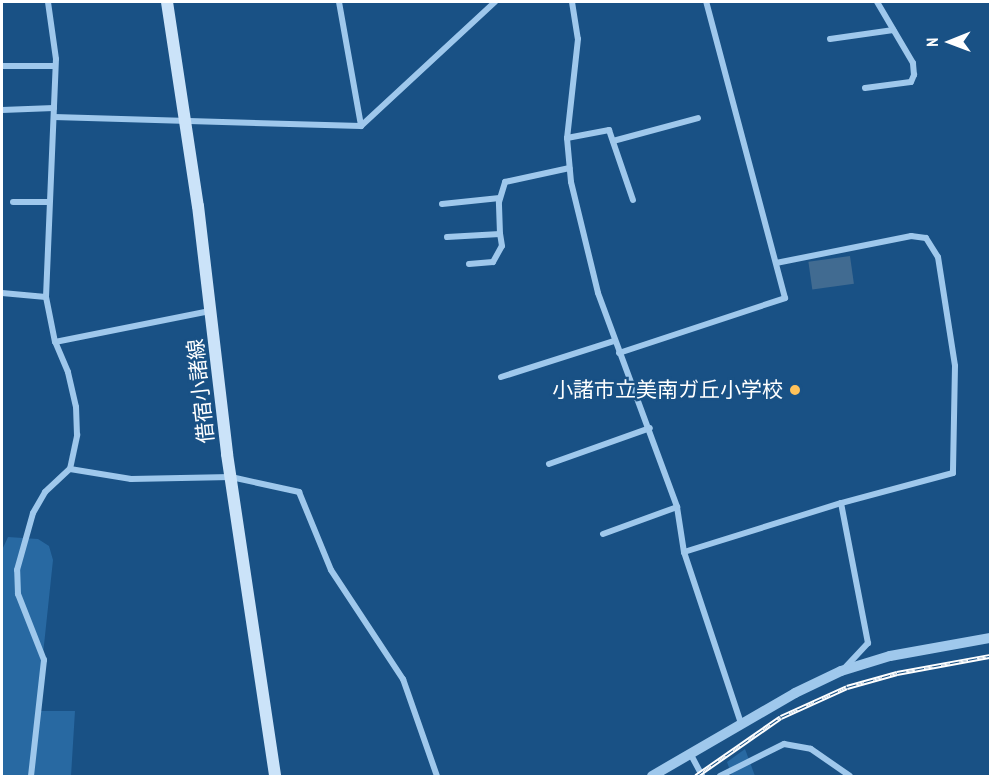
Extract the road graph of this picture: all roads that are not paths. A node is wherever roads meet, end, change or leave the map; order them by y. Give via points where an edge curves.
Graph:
1 (48, 2) edge
2 (167, 2) edge
3 (339, 2) edge
4 (495, 2) edge
5 (572, 2) edge
6 (706, 2) edge
7 (878, 2) edge
8 (893, 30) junction
9 (830, 39) dead end
10 (2, 66) edge
11 (55, 66) junction
12 (865, 88) dead end
13 (54, 108) junction
14 (2, 110) edge
15 (54, 117) junction
16 (698, 118) dead end
17 (187, 120) junction
18 (361, 126) junction
19 (567, 138) junction
20 (613, 141) junction
21 (570, 168) junction
22 (500, 198) junction
23 (633, 200) dead end
24 (13, 202) dead end
25 (49, 202) junction
26 (442, 204) dead end
27 (500, 234) junction
28 (447, 237) dead end
29 (776, 263) junction
30 (469, 264) dead end
31 (2, 292) edge
32 (46, 297) junction
33 (211, 310) junction
34 (614, 341) junction
35 (55, 342) junction
36 (619, 354) junction
37 (501, 376) dead end
38 (650, 428) junction
39 (549, 464) dead end
40 (70, 470) junction
41 (231, 477) junction
42 (841, 503) junction
43 (677, 507) junction
44 (603, 534) dead end
45 (684, 552) junction
46 (990, 638) edge
47 (841, 671) junction
48 (741, 723) junction
49 (690, 752) junction
50 (31, 777) edge
51 (275, 777) edge
52 (437, 777) edge
53 (652, 777) edge
54 (702, 777) edge
55 (720, 777) edge
56 (850, 777) edge

1 - 11 street
2 - 17 main road, 借宿小諸線
3 - 18 street
4 - 18 street
5 - 19 street via 578,39
6 - 29 street
7 - 8 street
8 - 9 street
8 - 12 street via 913,63 911,82
10 - 11 street
11 - 13 street
13 - 14 street
13 - 15 street
15 - 17 street
15 - 25 street
16 - 20 street
17 - 18 street
17 - 33 main road, 借宿小諸線
19 - 20 street via 609,130
19 - 21 street
20 - 23 street
21 - 22 street via 505,182
21 - 34 street via 598,293
22 - 26 street
22 - 27 street
24 - 25 street
25 - 32 street
27 - 28 street
27 - 30 street via 502,246 493,262
29 - 36 street via 785,298
29 - 42 street via 912,236 926,238 938,257 955,366 953,473
31 - 32 street
32 - 35 street
33 - 35 street
33 - 41 main road, 借宿小諸線
34 - 36 street
34 - 37 street
35 - 40 street via 76,406
36 - 38 street
38 - 39 street
38 - 43 street
40 - 41 street via 131,479
40 - 50 street via 45,492 33,513 17,570 18,594 44,660
41 - 51 main road, 借宿小諸線
41 - 52 street via 299,492 332,570 403,678
42 - 45 street
42 - 47 street via 868,643
43 - 44 street
43 - 45 street
45 - 48 street
46 - 47 street via 890,656
47 - 48 street
48 - 49 street
49 - 53 street
49 - 54 street
55 - 56 street via 784,744 812,749

